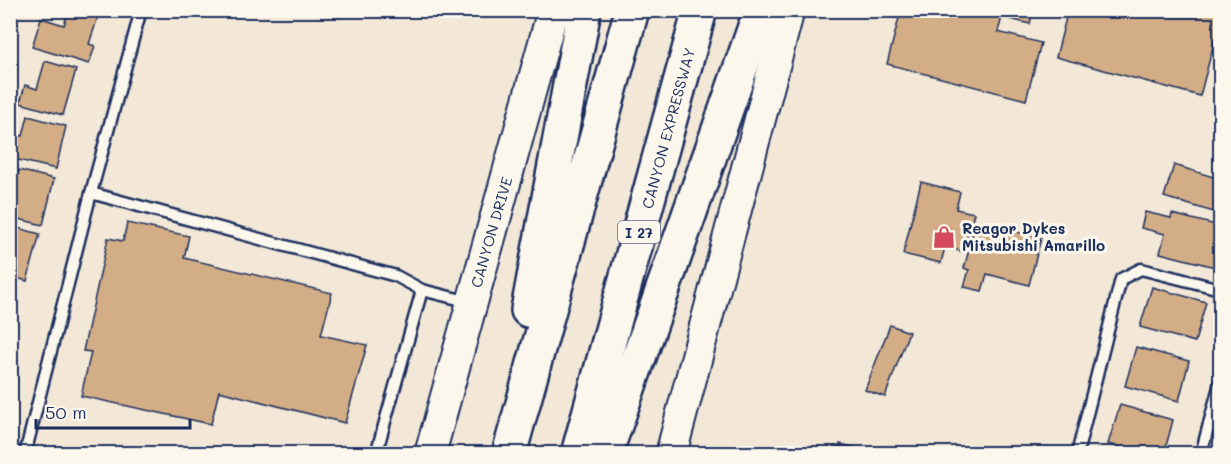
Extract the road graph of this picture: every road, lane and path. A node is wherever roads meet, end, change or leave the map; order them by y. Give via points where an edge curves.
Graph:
1 (141, 10) edge
2 (553, 10) edge
3 (584, 10) edge
4 (632, 10) edge
5 (700, 10) edge
6 (761, 10) edge
7 (789, 10) edge
8 (91, 193) junction
9 (1221, 289) edge
10 (422, 290) junction
11 (472, 303) junction
12 (1221, 383) edge
13 (522, 408) junction
14 (26, 453) edge
15 (376, 453) edge
16 (430, 453) edge
17 (509, 453) edge
18 (578, 453) edge
19 (605, 453) edge
20 (671, 453) edge
21 (1077, 453) edge
22 (1202, 453) edge

1 - 8 lane
2 - 11 main road, CANYON DRIVE
3 - 13 highway via 522,344
4 - 13 highway
5 - 18 highway, CANYON EXPRESSWAY / I 27
6 - 19 highway
7 - 20 main road
8 - 10 lane via 396,276
8 - 14 lane
9 - 21 lane via 1142,268 1121,279
10 - 11 lane
10 - 15 lane
11 - 16 main road, CANYON DRIVE
12 - 22 lane
13 - 17 highway

